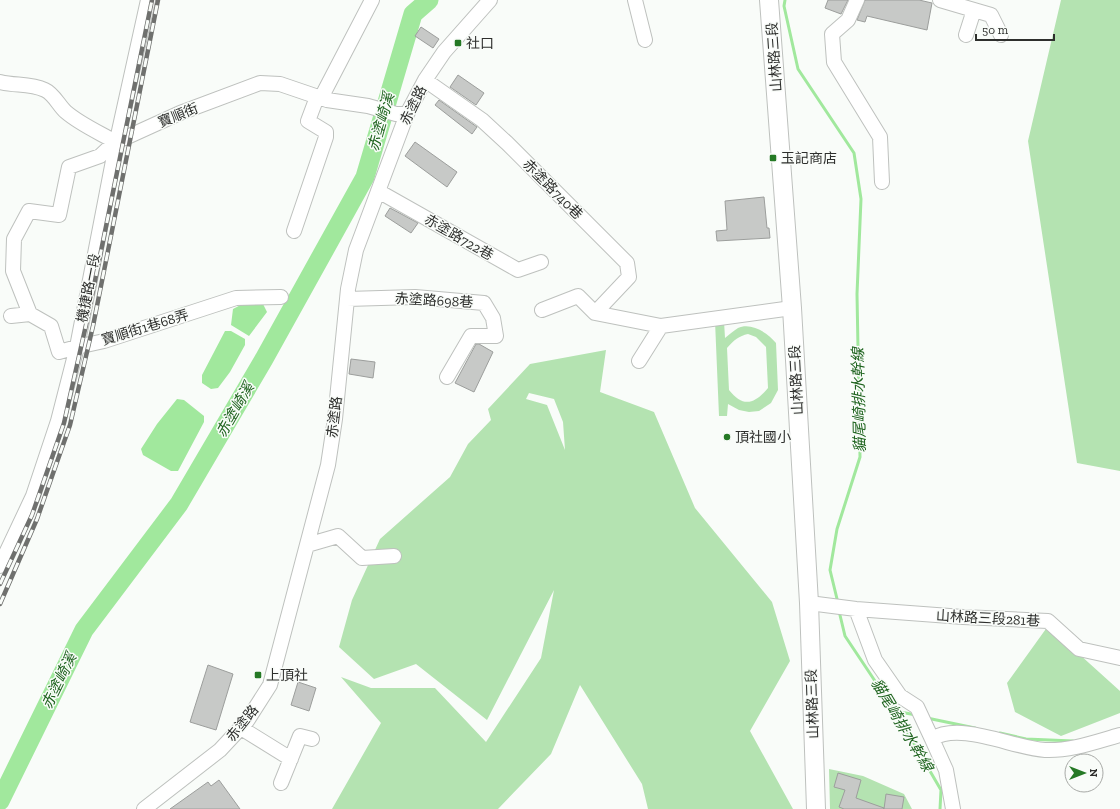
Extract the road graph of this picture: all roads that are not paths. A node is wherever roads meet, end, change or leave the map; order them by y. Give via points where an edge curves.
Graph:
1 (148, 0) edge
2 (372, 0) edge
3 (490, 0) edge
4 (634, 0) edge
5 (769, 0) edge
6 (857, 0) edge
7 (940, 0) edge
8 (974, 10) junction
9 (966, 35) dead end
10 (1001, 35) dead end
11 (645, 40) dead end
12 (425, 80) junction
13 (0, 82) edge
14 (319, 97) junction
15 (402, 114) junction
16 (117, 140) junction
17 (882, 182) dead end
18 (378, 191) junction
19 (294, 232) dead end
20 (541, 262) dead end
21 (281, 297) dead end
22 (347, 299) junction
23 (792, 308) junction
24 (542, 310) dead end
25 (595, 313) junction
26 (30, 314) junction
27 (10, 316) dead end
28 (661, 326) junction
29 (77, 347) junction
30 (639, 361) dead end
31 (447, 377) dead end
32 (308, 545) junction
33 (394, 556) dead end
34 (0, 566) edge
35 (817, 604) junction
36 (851, 608) junction
37 (1120, 658) edge
38 (241, 728) junction
39 (1120, 735) edge
40 (312, 739) dead end
41 (932, 739) junction
42 (291, 759) junction
43 (281, 783) dead end
44 (144, 809) edge
45 (816, 809) edge
46 (953, 809) edge

1 - 16 street, 機捷路一段
2 - 14 street
3 - 12 street, 赤塗路 via 444,52
4 - 11 street
5 - 23 main road, 山林路三段
6 - 17 street via 848,20 832,34 834,62 880,137
7 - 8 street
8 - 9 street
8 - 10 street via 991,15
12 - 15 street, 赤塗路
12 - 25 street, 赤塗路740巷 via 482,120 513,148 627,263 628,277
13 - 16 street via 29,84 47,90 66,112 94,131
14 - 15 street, 寶順街
14 - 16 street, 寶順街 via 280,84 260,83
14 - 19 street via 308,121 326,132 326,137
15 - 18 street, 赤塗路
16 - 26 street via 100,156 69,167 59,215 29,211 14,239 13,271
16 - 29 street, 機捷路一段
18 - 20 street, 赤塗路722巷 via 518,270
18 - 22 street, 赤塗路 via 356,250
21 - 29 street, 寶順街1巷68弄 via 236,298 104,341
22 - 31 street, 赤塗路698巷 via 416,298 484,302 493,318 496,336 471,336
22 - 32 street, 赤塗路 via 328,465
23 - 28 street
23 - 35 main road, 山林路三段
24 - 25 street via 578,296
25 - 28 street
26 - 27 street
26 - 29 street, 寶順街1巷68弄 via 51,326 59,352
28 - 30 street
29 - 34 street, 機捷路一段 via 58,421 33,496
32 - 33 street via 338,536 362,558
32 - 38 street, 赤塗路 via 270,685
35 - 36 street, 山林路三段281巷
35 - 45 main road, 山林路三段
36 - 37 street, 山林路三段281巷 via 1048,621 1078,649
36 - 41 street via 875,660 900,696 917,707
38 - 42 street
38 - 44 street, 赤塗路 via 220,750
39 - 41 street via 1067,750 1044,750 966,733 939,734
40 - 42 street via 300,736
41 - 46 street via 946,770
42 - 43 street

